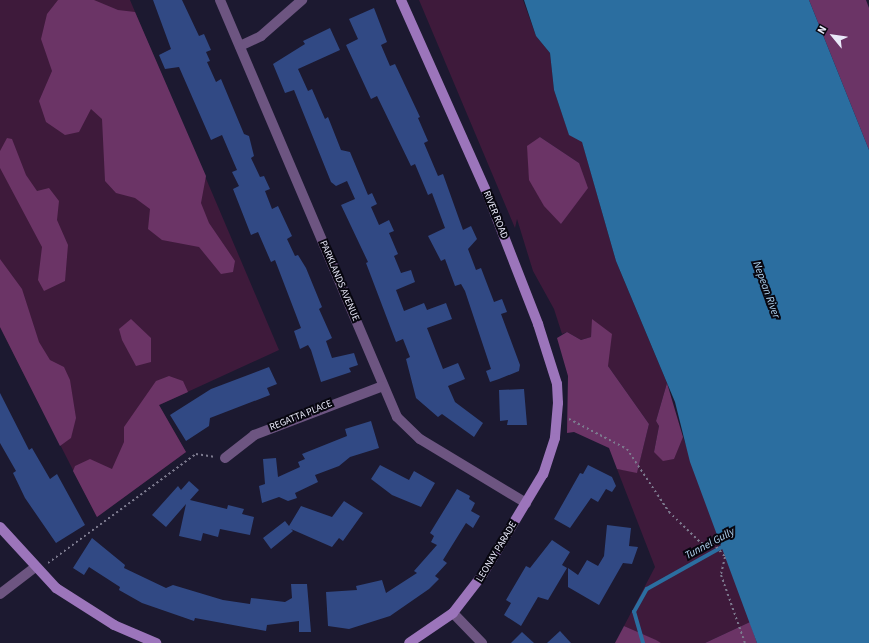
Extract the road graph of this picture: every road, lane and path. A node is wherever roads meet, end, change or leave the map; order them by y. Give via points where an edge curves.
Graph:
1 (220, 0) edge
2 (302, 0) edge
3 (401, 0) edge
4 (240, 46) junction
5 (383, 386) junction
6 (569, 418) dead end
7 (555, 438) joint
8 (225, 458) joint
9 (526, 503) junction
10 (0, 527) edge
11 (34, 568) junction
12 (0, 594) edge
13 (453, 613) junction
14 (156, 643) edge
15 (409, 643) edge
16 (482, 643) edge
17 (745, 643) edge

1 - 4 street, PARKLANDS AVENUE
2 - 4 street via 261,36
3 - 7 street, RIVER ROAD via 486,193 548,350 558,393
4 - 5 street, PARKLANDS AVENUE
5 - 8 street, REGATTA PLACE via 303,414 254,435
5 - 9 street, PARKLANDS AVENUE via 400,421 414,435
6 - 17 path via 627,449 669,512 701,543 713,543 725,557 721,575
7 - 9 street, LEONAY PARADE via 543,474
8 - 11 path via 196,454 49,562
9 - 13 street, LEONAY PARADE via 477,584
10 - 11 street
11 - 12 street
11 - 14 street via 81,606
13 - 15 street, LEONAY PARADE
13 - 16 street

